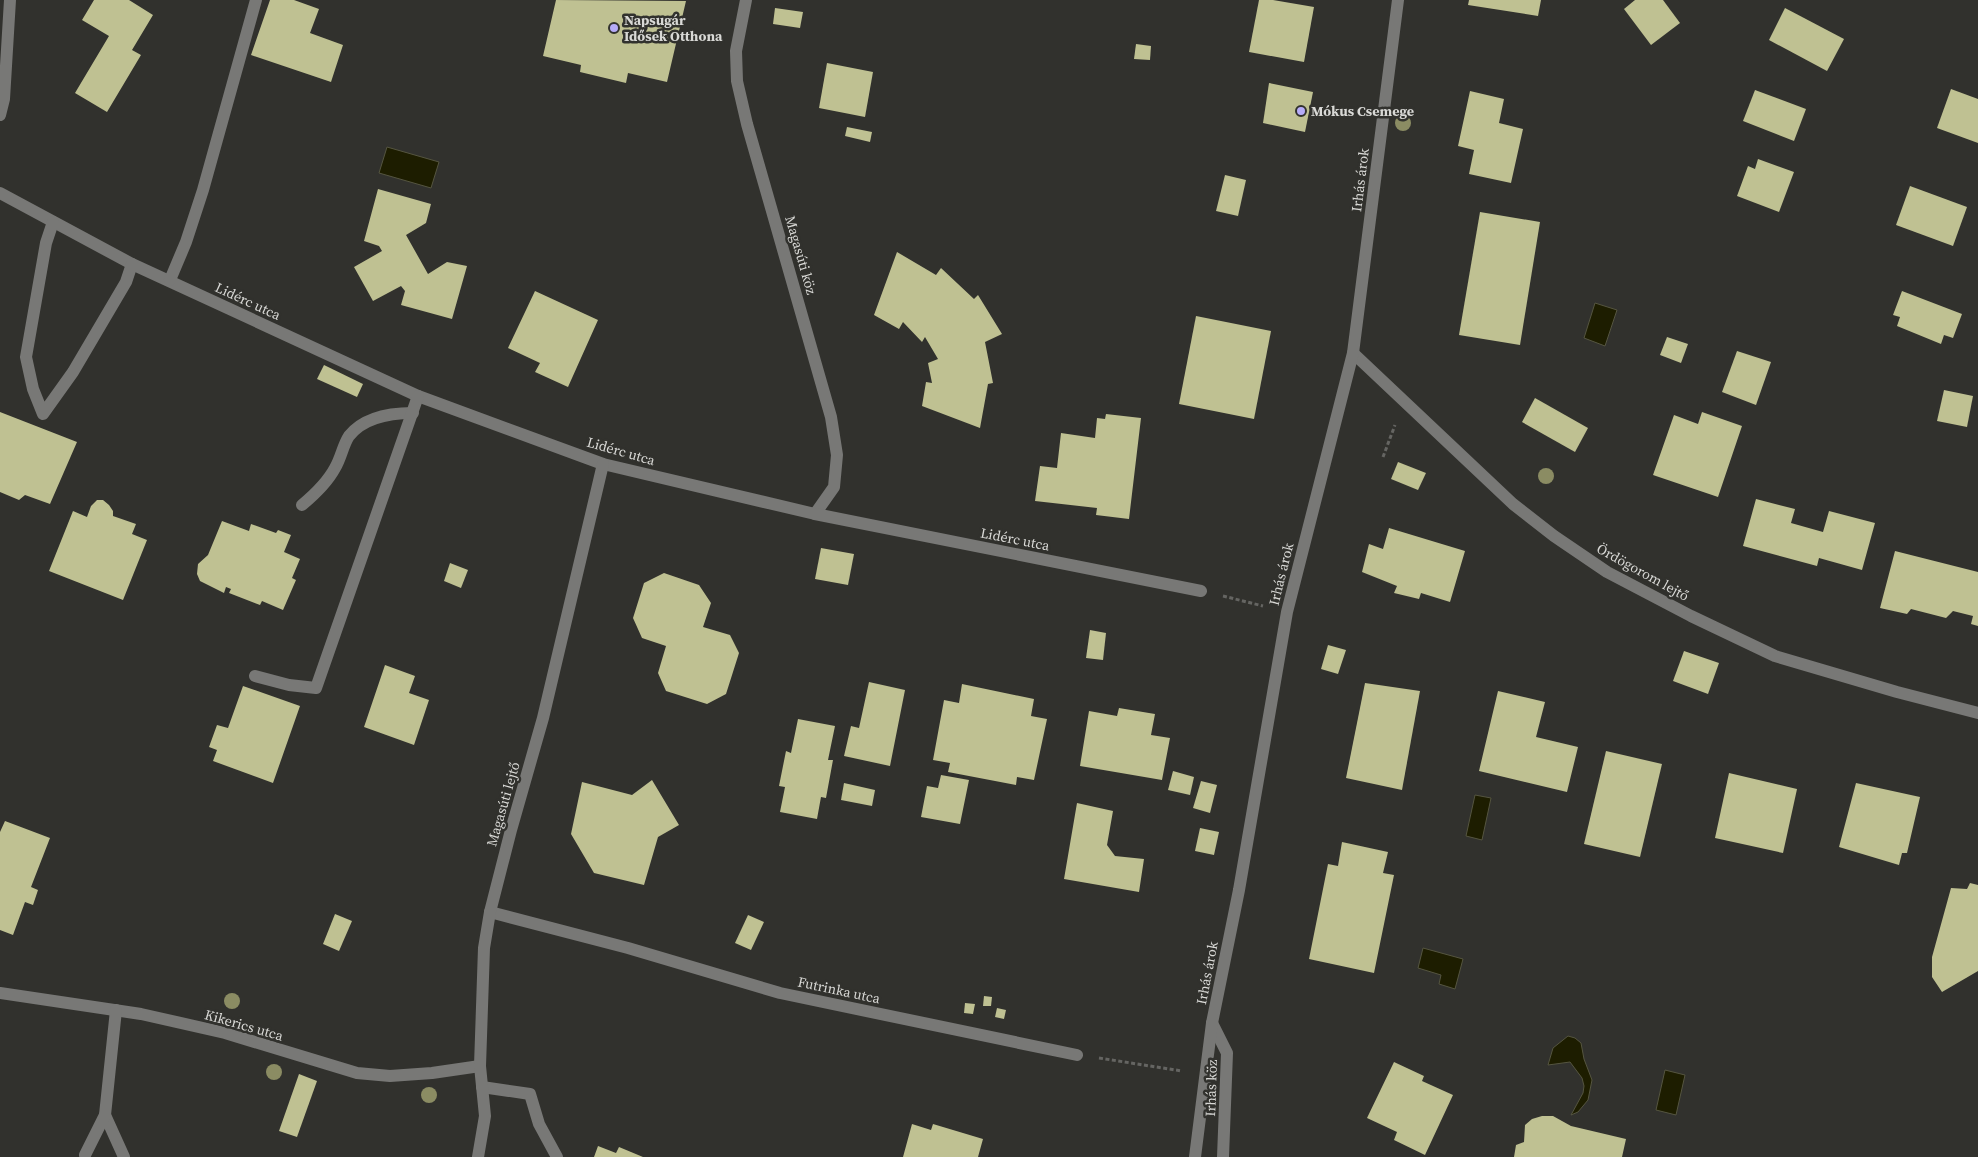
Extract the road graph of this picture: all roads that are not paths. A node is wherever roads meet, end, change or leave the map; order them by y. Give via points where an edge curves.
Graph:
1 (10, 0) edge
2 (256, 0) edge
3 (746, 0) edge
4 (1398, 0) edge
5 (0, 115) edge
6 (0, 193) edge
7 (53, 222) junction
8 (132, 264) junction
9 (170, 280) junction
10 (1352, 353) junction
11 (418, 396) junction
12 (413, 413) junction
13 (603, 464) junction
14 (302, 505) dead end
15 (815, 514) junction
16 (1201, 590) road end
17 (255, 676) dead end
18 (1978, 713) edge
19 (490, 912) junction
20 (0, 993) edge
21 (116, 1010) junction
22 (1212, 1023) junction
23 (1077, 1055) road end
24 (480, 1066) junction
25 (482, 1087) junction
26 (105, 1116) junction
27 (85, 1155) dead end
28 (124, 1157) edge
29 (478, 1157) edge
30 (557, 1157) edge
31 (1195, 1157) edge
32 (1223, 1157) edge

1 - 5 street via 4,99
2 - 9 street via 203,190
3 - 15 street, Magasúti köz via 736,51 737,81 831,416 837,455 834,487
4 - 10 street, Irhás árok
6 - 7 street, Lidérc utca
7 - 8 street, Lidérc utca
7 - 8 street via 46,243 26,357 43,414 73,372 126,282
8 - 9 street, Lidérc utca
9 - 11 street, Lidérc utca
10 - 18 street, Ördögorom lejtő via 1513,504 1607,572 1775,656
10 - 22 street, Irhás árok via 1287,612 1239,890
11 - 12 street
11 - 13 street, Lidérc utca
12 - 14 street via 393,413 363,424 349,436 335,468
12 - 17 street via 316,688
13 - 15 street, Lidérc utca
13 - 19 street, Magasúti lejtő via 543,718
15 - 16 street, Lidérc utca
19 - 23 street, Futrinka utca via 780,993
19 - 24 street, Magasúti lejtő via 484,948
20 - 21 street, Kikerics utca
21 - 24 street, Kikerics utca via 225,1034 357,1074 390,1076
21 - 26 street
22 - 31 street, Irhás árok
22 - 32 street, Irhás köz via 1227,1053
24 - 25 street, Magasúti lejtő
25 - 29 street, Magasúti lejtő via 485,1116
25 - 30 street via 530,1094 539,1124
26 - 27 street
26 - 28 street

